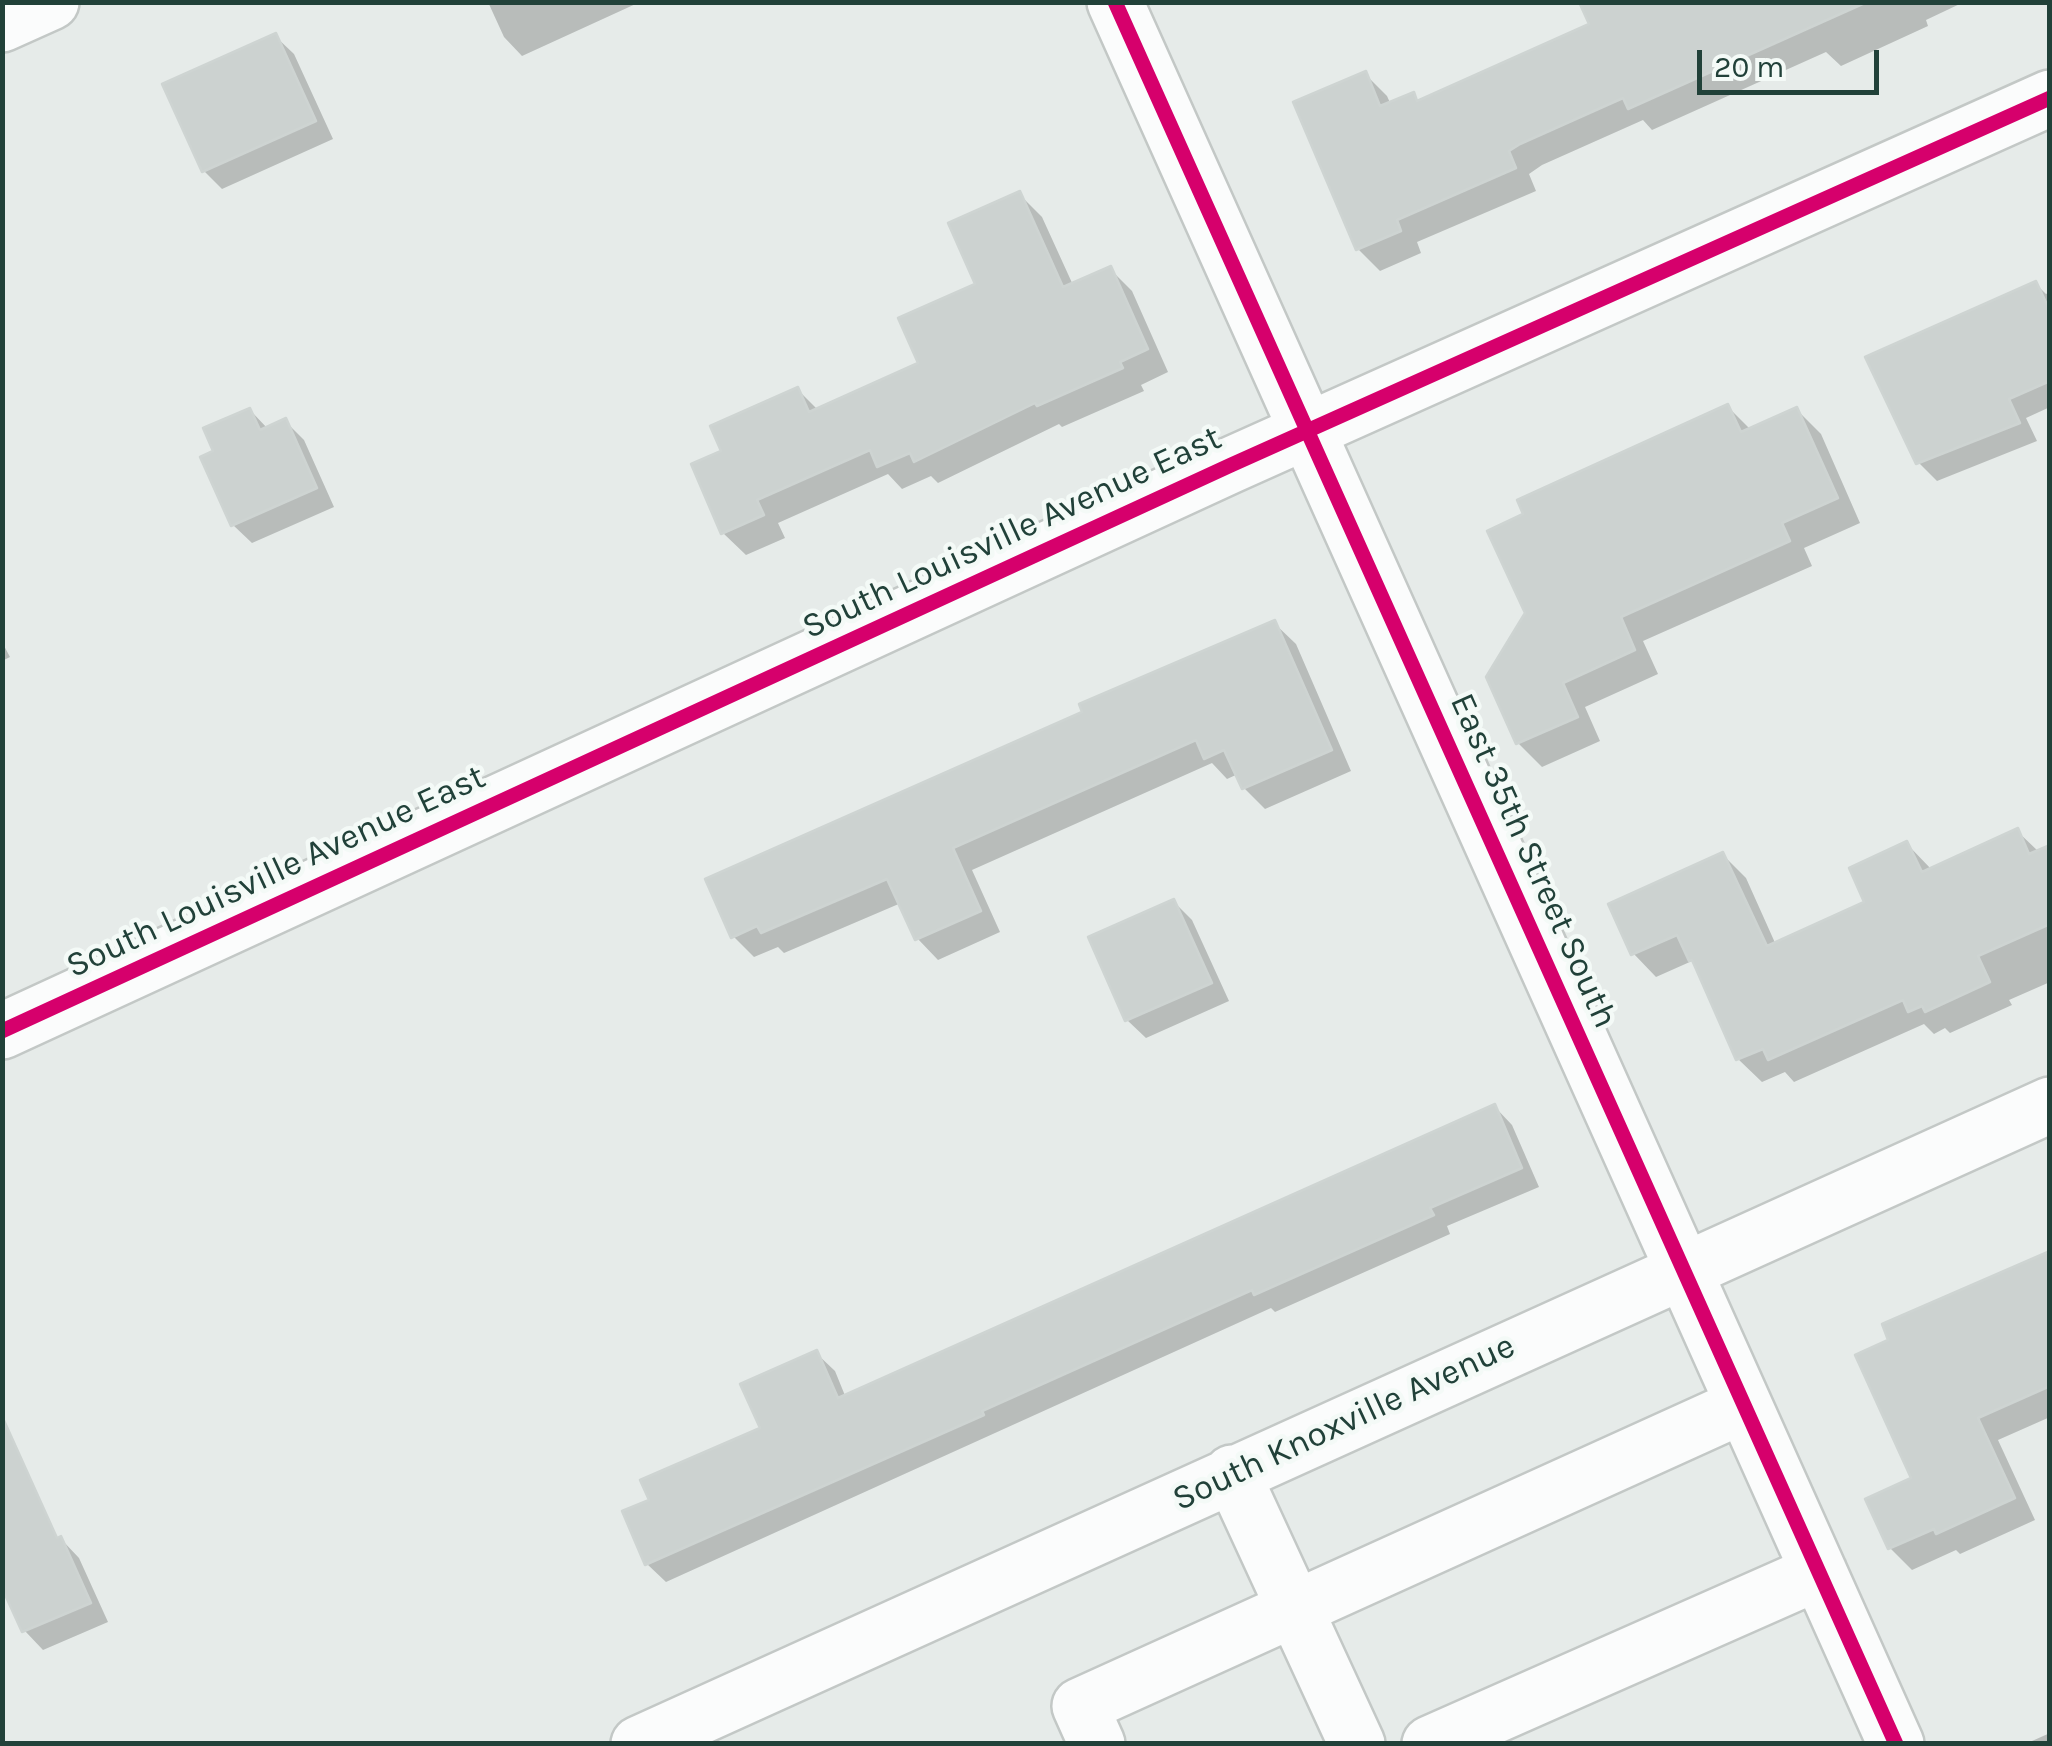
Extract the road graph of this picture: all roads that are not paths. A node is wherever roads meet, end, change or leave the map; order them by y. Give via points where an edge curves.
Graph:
1 (50, 2) edge
2 (1116, 2) edge
3 (2, 24) edge
4 (2050, 98) edge
5 (1307, 432) junction
6 (2, 1031) edge
7 (2050, 1105) edge
8 (1683, 1269) junction
9 (1744, 1405) junction
10 (1232, 1473) junction
11 (1819, 1572) junction
12 (1296, 1610) junction
13 (639, 1744) edge
14 (1096, 1744) edge
15 (1357, 1744) edge
16 (1430, 1744) edge
17 (1896, 1744) edge

1 - 3 street
2 - 5 street, East 35th Street South
4 - 5 street, South Louisville Avenue East
5 - 6 street, South Louisville Avenue East
5 - 8 street, East 35th Street South
7 - 8 street, South Knoxville Avenue
8 - 9 street, East 35th Street South
8 - 10 street, South Knoxville Avenue
9 - 11 street, East 35th Street South
9 - 12 street
10 - 12 street
10 - 13 street, South Knoxville Avenue
11 - 16 street
11 - 17 street, East 35th Street South
12 - 14 street via 1080,1706
12 - 15 street

